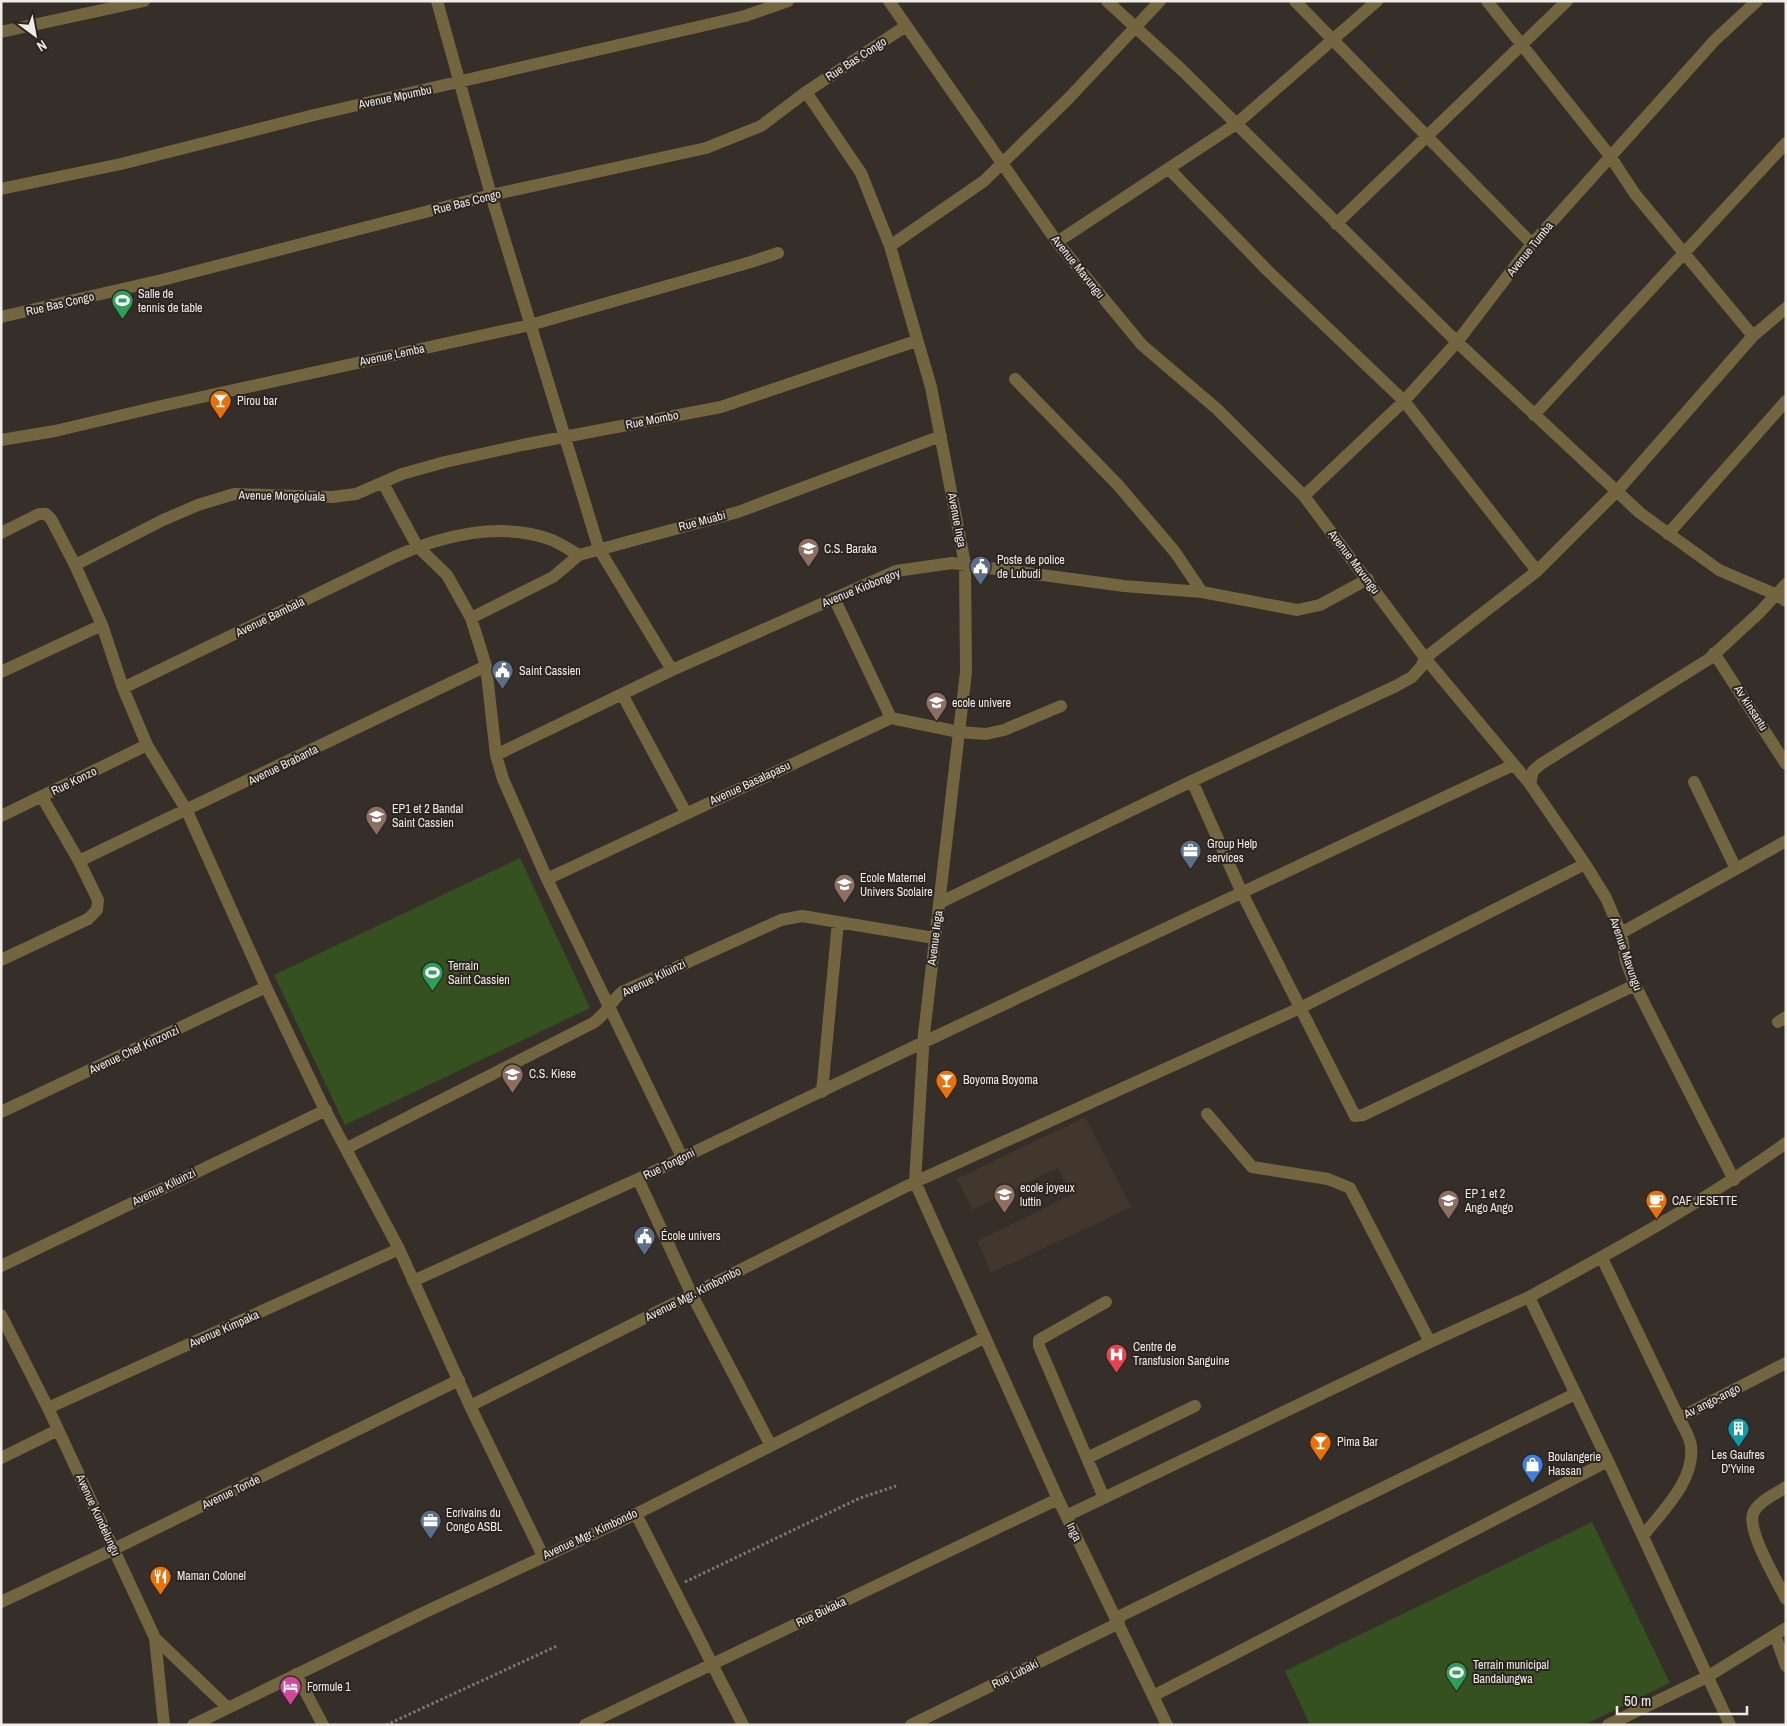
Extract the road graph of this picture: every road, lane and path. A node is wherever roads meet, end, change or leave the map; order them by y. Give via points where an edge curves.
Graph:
1 (144, 1) edge
2 (437, 1) edge
3 (788, 1) edge
4 (889, 1) edge
5 (1107, 1) edge
6 (1160, 1) edge
7 (1295, 1) edge
8 (1377, 1) edge
9 (1487, 1) edge
10 (1567, 1) edge
11 (1757, 1) edge
12 (906, 26) junction
13 (1135, 26) junction
14 (1, 32) edge
15 (1332, 40) junction
16 (1522, 43) junction
17 (458, 83) junction
18 (806, 92) junction
19 (1236, 124) junction
20 (1427, 134) junction
21 (1786, 143) edge
22 (1610, 156) junction
23 (1001, 164) junction
24 (1169, 169) junction
25 (1, 189) edge
26 (490, 195) junction
27 (1336, 224) junction
28 (1056, 242) junction
29 (1532, 244) junction
30 (890, 246) junction
31 (778, 253) dead end
32 (1684, 253) junction
33 (1786, 308) edge
34 (1, 317) edge
35 (530, 325) junction
36 (1753, 336) junction
37 (916, 341) junction
38 (1457, 342) junction
39 (1015, 379) dead end
40 (1404, 400) junction
41 (1786, 401) edge
42 (1534, 416) junction
43 (941, 436) junction
44 (564, 437) junction
45 (1, 440) edge
46 (382, 483) junction
47 (1617, 491) junction
48 (1304, 496) junction
49 (1, 533) edge
50 (1668, 534) junction
51 (417, 546) junction
52 (599, 548) junction
53 (579, 555) junction
54 (965, 564) junction
55 (75, 565) junction
56 (1537, 571) junction
57 (1368, 579) junction
58 (1786, 584) edge
59 (1202, 592) junction
60 (834, 598) junction
61 (1781, 598) edge
62 (471, 618) junction
63 (102, 625) junction
64 (1714, 653) junction
65 (1425, 658) junction
66 (486, 666) junction
67 (672, 670) junction
68 (1, 672) edge
69 (123, 688) junction
70 (622, 694) junction
71 (1061, 706) dead end
72 (891, 718) junction
73 (959, 732) junction
74 (147, 745) junction
75 (496, 755) junction
76 (1786, 764) edge
77 (1513, 765) junction
78 (1192, 781) junction
79 (1694, 782) dead end
80 (1530, 784) junction
81 (42, 797) junction
82 (187, 811) junction
83 (686, 813) junction
84 (1, 816) edge
85 (1786, 840) edge
86 (79, 860) junction
87 (1585, 864) junction
88 (1736, 869) junction
89 (547, 879) junction
90 (1242, 893) junction
91 (939, 903) junction
92 (838, 922) junction
93 (1620, 933) junction
94 (934, 938) junction
95 (1, 960) edge
96 (1635, 985) junction
97 (266, 987) junction
98 (609, 1008) junction
99 (1300, 1008) junction
100 (924, 1042) junction
101 (822, 1092) junction
102 (326, 1110) junction
103 (1, 1112) edge
104 (1207, 1114) dead end
105 (1786, 1143) edge
106 (347, 1148) junction
107 (682, 1157) junction
108 (638, 1180) junction
109 (1734, 1180) junction
110 (915, 1182) junction
111 (399, 1249) junction
112 (1602, 1258) junction
113 (1, 1266) edge
114 (412, 1281) junction
115 (692, 1294) junction
116 (1529, 1297) junction
117 (1106, 1302) dead end
118 (1, 1315) edge
119 (984, 1338) junction
120 (1430, 1342) junction
121 (1786, 1363) edge
122 (459, 1380) junction
123 (1575, 1394) junction
124 (470, 1406) junction
125 (1195, 1406) dead end
126 (48, 1408) junction
127 (1679, 1418) junction
128 (58, 1430) junction
129 (770, 1444) junction
130 (1, 1458) edge
131 (1086, 1458) junction
132 (1608, 1461) junction
133 (896, 1486) dead end
134 (1786, 1487) edge
135 (1104, 1498) junction
136 (1058, 1499) junction
137 (636, 1514) junction
138 (1066, 1516) junction
139 (1643, 1536) junction
140 (114, 1549) junction
141 (543, 1556) junction
142 (673, 1588) junction
143 (1786, 1599) edge
144 (1, 1602) edge
145 (1117, 1621) junction
146 (1780, 1631) edge
147 (155, 1638) junction
148 (557, 1646) dead end
149 (712, 1664) junction
150 (1786, 1666) edge
151 (296, 1674) junction
152 (1707, 1677) junction
153 (1153, 1696) junction
154 (228, 1708) junction
155 (164, 1725) edge
156 (193, 1725) edge
157 (323, 1725) edge
158 (386, 1725) edge
159 (585, 1725) edge
160 (742, 1725) edge
161 (911, 1725) edge
162 (1167, 1725) edge
163 (1608, 1725) edge
164 (1730, 1725) edge

1 - 14 street
2 - 17 street
3 - 17 street, Avenue Mpumbu via 745,16
4 - 12 street, Avenue Mavungu
5 - 13 street
6 - 13 street
7 - 15 street
8 - 15 street
9 - 16 street
10 - 16 street
11 - 22 street, Avenue Tumba via 1715,40
12 - 18 street, Rue Bas Congo
12 - 23 street, Avenue Mavungu
13 - 19 street
13 - 23 street via 1069,98
15 - 19 street
15 - 20 street
16 - 20 street
16 - 22 street
17 - 25 street, Avenue Mpumbu via 314,115 121,164
17 - 26 street
18 - 26 street, Rue Bas Congo via 761,126 706,148
18 - 30 street, Avenue Inga via 861,173
19 - 24 street
19 - 27 street
20 - 27 street
20 - 29 street
21 - 32 street
22 - 29 street, Avenue Tumba
22 - 32 street via 1635,194
23 - 28 street, Avenue Mavungu
23 - 30 street via 984,181
24 - 28 street
24 - 40 street via 1267,270
26 - 34 street, Rue Bas Congo via 166,279
26 - 35 street
27 - 38 street
28 - 48 street, Avenue Mavungu via 1142,345 1217,409
29 - 38 street, Avenue Tumba
30 - 37 street, Avenue Inga
31 - 35 street, Avenue Lemba
32 - 36 street
32 - 42 street
33 - 36 street
35 - 44 street
35 - 45 street, Avenue Lemba via 55,432
36 - 47 street
37 - 43 street, Avenue Inga via 931,387
37 - 44 street, Rue Mombo via 722,407
38 - 40 street, Avenue Tumba
38 - 42 street
39 - 59 street via 1118,486 1175,552
40 - 48 street, Avenue Tumba
40 - 56 street
41 - 50 street
42 - 47 street
43 - 52 street, Rue Muabi via 738,512
43 - 54 street, Avenue Inga
44 - 46 street, Rue Mombo via 445,462
44 - 52 street
46 - 51 street
46 - 55 street, Avenue Mongoluala via 356,494 332,497 234,494 163,520
47 - 50 street
47 - 56 street
48 - 57 street, Avenue Mavungu
49 - 55 street via 39,514 46,514
50 - 61 street via 1719,570
51 - 53 street, Avenue Bambala via 458,534 512,531 552,540
51 - 62 street via 447,575
51 - 69 street, Avenue Bambala
52 - 53 street, Rue Muabi
52 - 67 street
53 - 62 street, Rue Muabi via 552,577
54 - 59 street, Avenue Kiobongoy via 1124,586
54 - 60 street, Avenue Kiobongoy via 896,571
54 - 73 street, Avenue Inga via 966,672
55 - 63 street
56 - 65 street
57 - 59 street, Avenue Kiobongoy via 1320,605 1297,610
57 - 65 street, Avenue Mavungu
58 - 61 street
60 - 67 street, Avenue Kiobongoy
60 - 72 street
61 - 64 street
62 - 66 street
63 - 68 street
63 - 69 street
64 - 76 street, Av kinsantu
64 - 80 street via 1541,764 1533,771
65 - 77 street, Avenue Mavungu
65 - 78 street via 1412,677 1396,686
66 - 75 street
66 - 82 street, Avenue Brabanta
67 - 70 street, Avenue Kiobongoy
69 - 74 street
70 - 75 street, Avenue Kiobongoy
70 - 83 street
71 - 73 street via 995,733
72 - 73 street
72 - 83 street, Avenue Basalapasu
73 - 91 street, Avenue Inga
74 - 81 street, Rue Konzo
74 - 82 street
75 - 89 street via 503,779
77 - 80 street, Avenue Mavungu
77 - 90 street, Rue Tongoni
78 - 90 street
78 - 91 street
79 - 88 street
80 - 87 street, Avenue Mavungu
81 - 84 street, Rue Konzo
81 - 86 street
82 - 86 street, Avenue Brabanta
82 - 97 street
83 - 89 street, Avenue Basalapasu
85 - 88 street
86 - 95 street via 98,900 97,910 88,918
87 - 93 street, Avenue Mavungu via 1606,898
87 - 99 street, Avenue Mgr. Kimbombo
88 - 93 street
89 - 98 street
90 - 99 street
90 - 100 street, Rue Tongoni
91 - 94 street, Avenue Inga
92 - 94 street, Avenue Kiluinzi
92 - 98 street, Avenue Kiluinzi via 802,916 758,928 622,992
92 - 101 street
93 - 96 street, Avenue Mavungu
94 - 100 street, Avenue Inga
96 - 99 street via 1355,1116
96 - 109 street, Avenue Mavungu
97 - 102 street
97 - 103 street, Avenue Chef Kinzonzi
98 - 106 street, Avenue Kiluinzi via 594,1023
98 - 107 street
99 - 110 street, Avenue Mgr. Kimbombo
100 - 101 street, Rue Tongoni
100 - 110 street, Avenue Inga
101 - 107 street, Rue Tongoni
102 - 106 street
102 - 113 street, Avenue Kiluinzi
104 - 120 street via 1252,1167 1328,1179 1350,1188
105 - 109 street
106 - 111 street
107 - 108 street, Rue Tongoni
108 - 114 street, Rue Tongoni
108 - 115 street
109 - 112 street
110 - 115 street, Avenue Mgr. Kimbombo
110 - 119 street, Avenue Inga
111 - 114 street
111 - 126 street, Avenue Kimpaka
112 - 116 street
112 - 127 street
114 - 122 street
115 - 124 street, Avenue Mgr. Kimbombo
115 - 129 street
116 - 120 street
116 - 123 street
117 - 131 street via 1039,1340
118 - 126 street, Avenue Kundelungu
119 - 129 street, Avenue Mgr. Kimbondo
119 - 136 street, Inga
120 - 135 street
121 - 127 street, Av ango-ango
122 - 124 street
122 - 140 street, Avenue Tonde
123 - 132 street
123 - 145 street, Rue Lubaki
124 - 141 street
125 - 131 street
126 - 128 street, Avenue Kundelungu
127 - 139 street, Av ango-ango via 1691,1445 1691,1465 1682,1484
128 - 130 street
128 - 140 street, Avenue Kundelungu
129 - 137 street, Avenue Mgr. Kimbondo
131 - 135 street
132 - 139 street
132 - 153 street
133 - 142 path via 860,1498
134 - 143 street via 1760,1504 1753,1513 1751,1526
135 - 138 street
136 - 138 street, Inga
136 - 149 street, Rue Bukaka
137 - 141 street, Avenue Mgr. Kimbondo
137 - 142 street
138 - 145 street, Inga
139 - 152 street
140 - 144 street, Avenue Tonde
140 - 147 street, Avenue Kundelungu
141 - 151 street, Avenue Mgr. Kimbondo
142 - 149 street
145 - 153 street, Inga
145 - 161 street, Rue Lubaki
146 - 150 street
146 - 152 street
147 - 154 street
147 - 155 street, Avenue Kundelungu
148 - 158 path
149 - 159 street, Rue Bukaka
149 - 160 street
151 - 154 street, Avenue Mgr. Kimbondo
151 - 157 street
152 - 163 street
152 - 164 street
153 - 162 street, Inga
154 - 156 street, Avenue Mgr. Kimbondo

